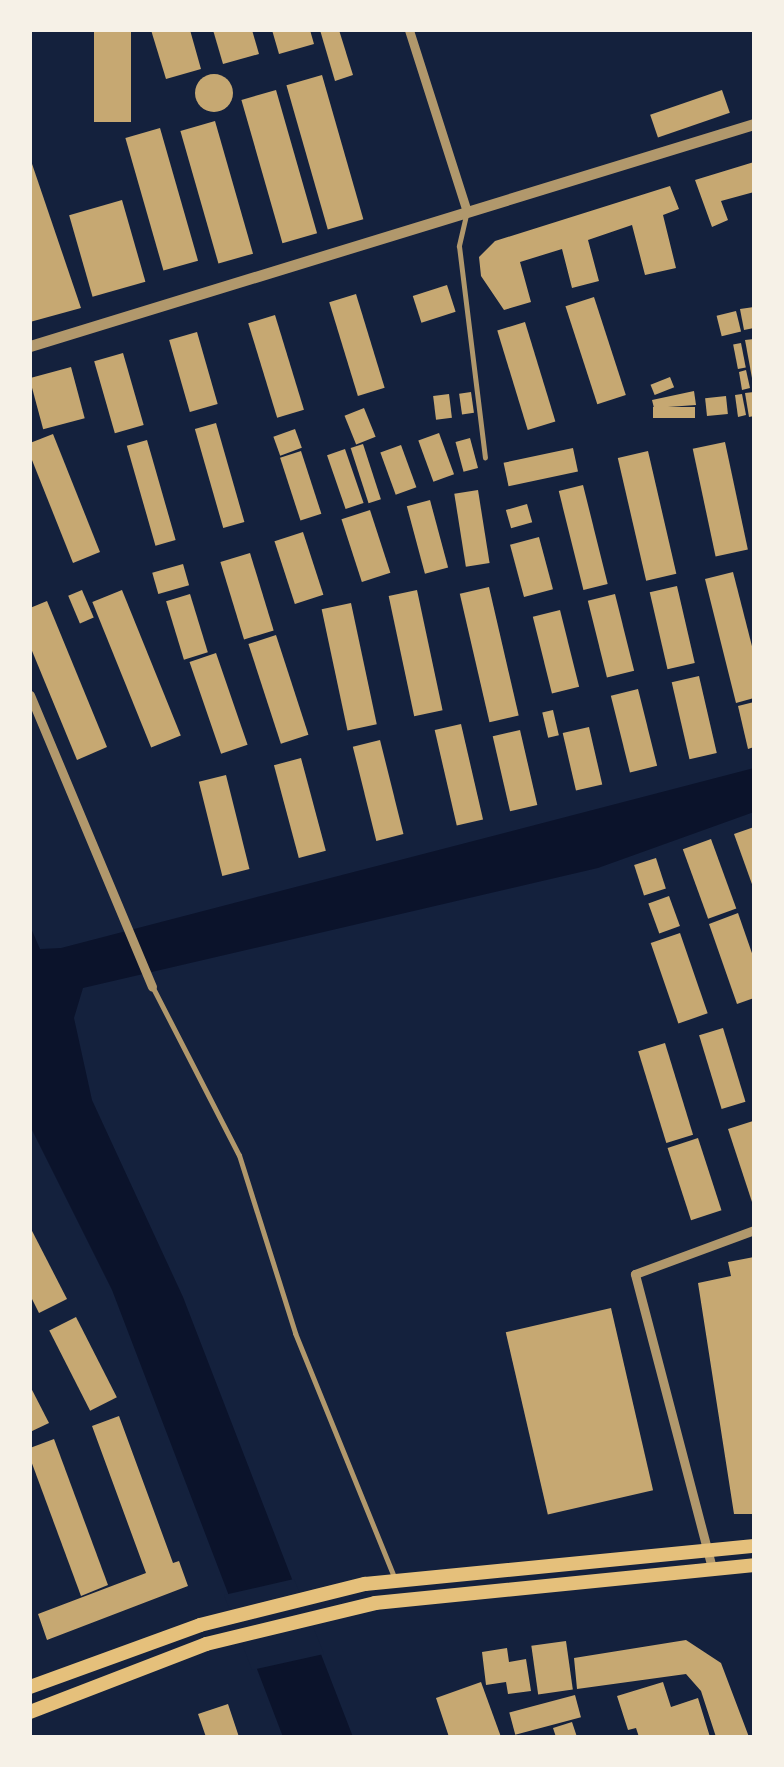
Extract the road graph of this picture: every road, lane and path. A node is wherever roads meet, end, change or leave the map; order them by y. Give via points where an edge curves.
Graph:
1 (409, 30) edge
2 (754, 124) edge
3 (467, 212) junction
4 (30, 346) edge
5 (486, 457) dead end
6 (30, 694) edge
7 (152, 986) joint
8 (754, 1230) edge
9 (754, 1546) edge
10 (709, 1550) junction
11 (754, 1565) edge
12 (712, 1568) junction
13 (396, 1580) junction
14 (30, 1687) edge
15 (30, 1712) edge

1 - 3 street
2 - 3 street
3 - 4 street
3 - 5 lane via 459,246
6 - 7 street
7 - 13 lane via 239,1155 296,1333
8 - 10 street via 636,1274
9 - 10 main road
10 - 12 street
10 - 13 main road
11 - 12 main road
12 - 15 main road via 375,1603 206,1644
13 - 14 main road via 200,1625

